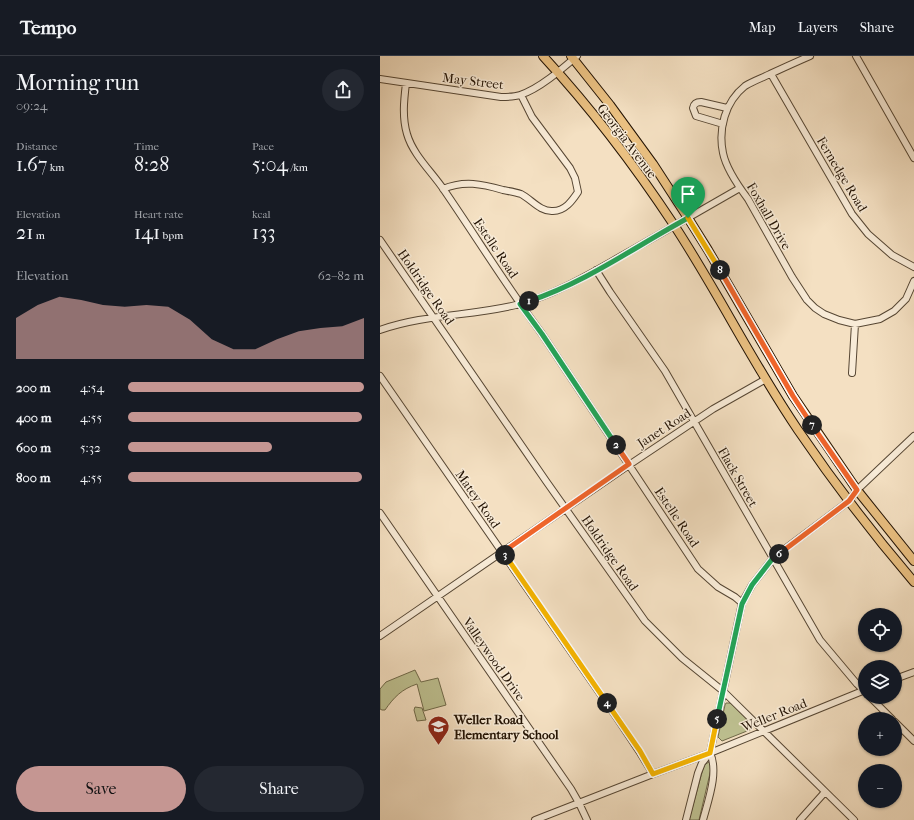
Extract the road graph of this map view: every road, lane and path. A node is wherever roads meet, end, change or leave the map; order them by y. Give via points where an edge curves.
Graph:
1 (543, 56) edge
2 (810, 56) edge
3 (856, 56) edge
4 (574, 57) edge
5 (558, 72) junction
6 (771, 74) junction
7 (380, 79) edge
8 (406, 83) junction
9 (521, 95) junction
10 (727, 108) junction
11 (723, 124) junction
12 (914, 158) edge
13 (740, 188) junction
14 (443, 189) junction
15 (688, 218) junction
16 (674, 226) junction
17 (380, 240) edge
18 (914, 267) edge
19 (596, 270) junction
20 (914, 281) edge
21 (520, 304) junction
22 (434, 318) junction
23 (855, 324) junction
24 (380, 330) edge
25 (852, 374) dead end
26 (380, 376) edge
27 (766, 379) junction
28 (694, 422) junction
29 (914, 436) edge
30 (629, 464) junction
31 (857, 490) junction
32 (849, 501) junction
33 (565, 509) junction
34 (380, 513) edge
35 (503, 552) junction
36 (773, 558) junction
37 (914, 560) edge
38 (914, 582) edge
39 (438, 597) junction
40 (742, 604) junction
41 (380, 636) edge
42 (914, 672) edge
43 (902, 676) edge
44 (858, 685) edge
45 (723, 690) junction
46 (858, 694) edge
47 (877, 704) edge
48 (885, 712) edge
49 (902, 729) edge
50 (764, 731) junction
51 (914, 741) edge
52 (710, 753) junction
53 (653, 774) junction
54 (825, 792) junction
55 (579, 803) junction
56 (534, 820) edge
57 (587, 820) edge
58 (686, 820) edge
59 (703, 820) edge
60 (800, 820) edge
61 (854, 820) edge

1 - 5 main road, Georgia Avenue
2 - 6 street, Foxhall Drive
3 - 12 street
4 - 5 street, May Street
4 - 15 main road, Georgia Avenue via 648,158
5 - 9 street, May Street
5 - 16 main road, Georgia Avenue via 610,137
6 - 10 street, Foxhall Drive via 745,87
6 - 18 street, Fernedge Road via 852,214 874,240 892,255
7 - 8 street, May Street
8 - 9 street, May Street via 490,96
8 - 14 street, Estelle Road via 403,113 407,135
9 - 14 street via 532,117 575,178 578,192 570,204 562,210 552,212 542,209 520,194 482,184 466,183
10 - 11 street, Foxhall Drive
10 - 11 street via 701,102 697,102 693,108 700,118
11 - 13 street, Foxhall Drive via 723,153
13 - 15 street
13 - 23 street, Foxhall Drive via 807,300 824,314
14 - 21 street, Estelle Road
15 - 16 street
15 - 31 main road, Georgia Avenue via 793,396
16 - 19 street
16 - 27 main road, Georgia Avenue
17 - 22 street, Holdridge Road
19 - 21 street via 551,294
19 - 28 street, Flack Street via 664,371
20 - 23 street, Foxhall Drive via 906,298 894,311 880,319
21 - 22 street
21 - 30 street, Estelle Road
22 - 24 street
22 - 33 street, Holdridge Road
23 - 25 street
26 - 35 street, Matey Road
27 - 28 street, Janet Road
27 - 32 main road, Georgia Avenue via 798,430
28 - 30 street, Janet Road
28 - 36 street, Flack Street
29 - 31 street
30 - 33 street, Janet Road
30 - 40 street, Estelle Road via 698,569 718,588
31 - 32 street
31 - 37 main road, Georgia Avenue
32 - 36 street
32 - 38 main road, Georgia Avenue
33 - 35 street, Janet Road
33 - 45 street, Holdridge Road via 645,621 682,658
34 - 39 street, Valleywood Drive
35 - 39 street, Janet Road
35 - 53 street, Matey Road via 618,718
36 - 40 street via 752,585
36 - 44 street, Flack Street via 820,640
39 - 41 street, Janet Road
39 - 55 street, Valleywood Drive
40 - 45 street
42 - 43 street
45 - 50 street, Holdridge Road
45 - 52 street
46 - 50 street, Weller Road
47 - 48 street
49 - 51 street
50 - 52 street, Weller Road
50 - 54 street, Holdridge Road
52 - 53 street, Weller Road
52 - 58 street via 698,773
52 - 59 street via 714,769
53 - 55 street, Weller Road
54 - 60 street
54 - 61 street, Holdridge Road
55 - 56 street, Weller Road
55 - 57 street, Valleywood Drive

